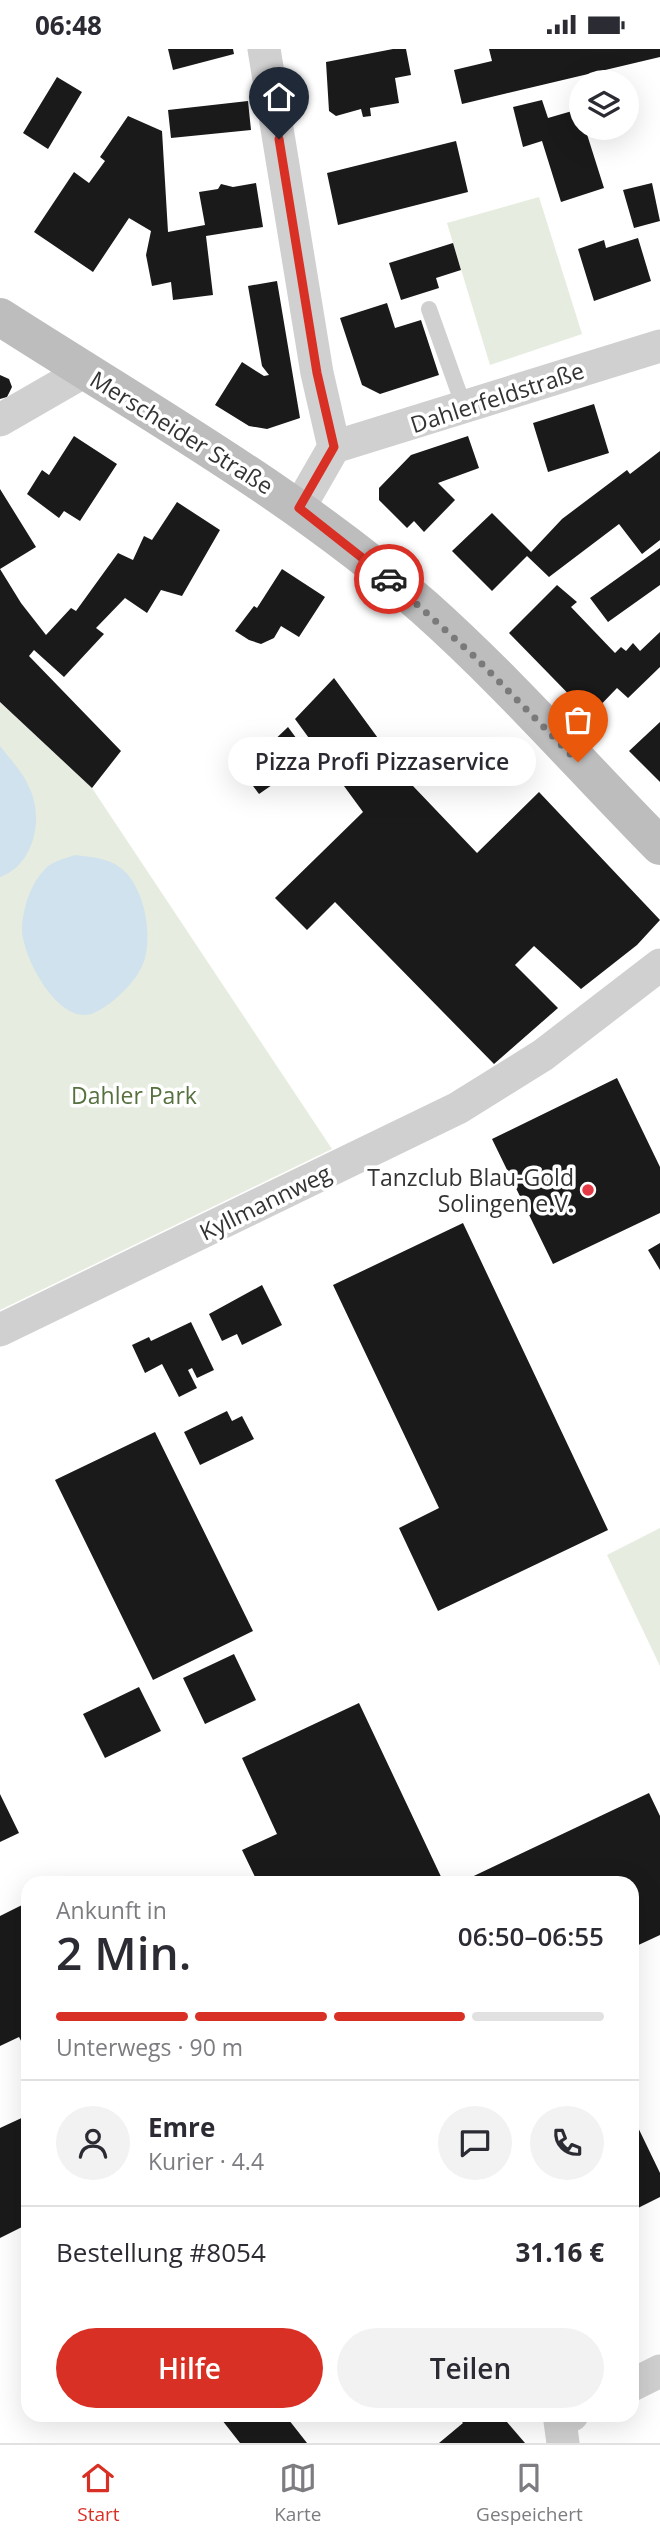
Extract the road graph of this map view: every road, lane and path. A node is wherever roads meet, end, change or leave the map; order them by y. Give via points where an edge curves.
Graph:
1 (264, 49) edge
2 (429, 309) dead end
3 (0, 317) edge
4 (660, 346) edge
5 (85, 371) junction
6 (464, 407) junction
7 (0, 420) edge
8 (334, 447) junction
9 (299, 508) junction
10 (660, 846) edge
11 (660, 965) edge
12 (0, 1330) edge
13 (660, 2371) edge
14 (639, 2382) edge
15 (560, 2422) edge
16 (563, 2443) edge

1 - 8 street via 317,373
2 - 6 lane
3 - 5 main road, Merscheider Straße
4 - 6 street, Dahlerfeldstraße
5 - 7 street
5 - 9 main road, Merscheider Straße
6 - 8 street, Dahlerfeldstraße
8 - 9 street
9 - 10 main road, Merscheider Straße via 425,608
11 - 12 street, Kyllmannweg via 543,1055 458,1108
13 - 14 street
15 - 16 street

